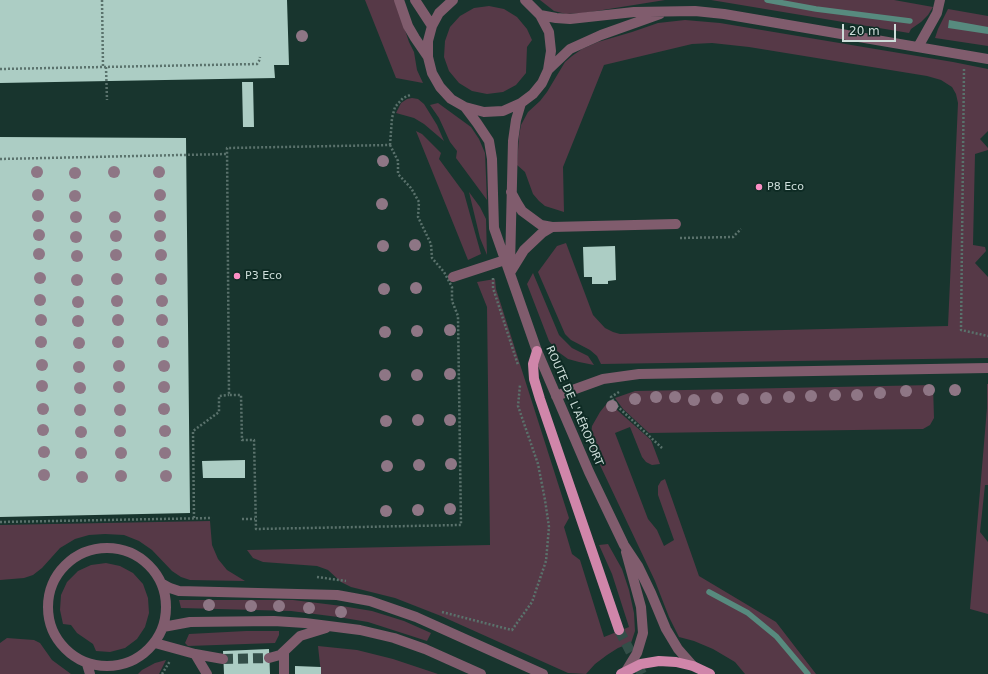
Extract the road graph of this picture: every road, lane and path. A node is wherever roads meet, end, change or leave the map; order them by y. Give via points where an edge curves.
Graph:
1 (102, 0) edge
2 (399, 0) edge
3 (415, 0) edge
4 (453, 0) edge
5 (526, 0) edge
6 (940, 0) edge
7 (668, 11) junction
8 (540, 15) junction
9 (432, 26) junction
10 (918, 47) junction
11 (964, 55) junction
12 (260, 57) dead end
13 (428, 57) junction
14 (988, 59) edge
15 (104, 67) junction
16 (0, 69) edge
17 (548, 70) junction
18 (410, 95) dead end
19 (107, 100) dead end
20 (522, 104) junction
21 (465, 107) junction
22 (390, 145) junction
23 (227, 154) junction
24 (0, 159) edge
25 (511, 192) junction
26 (676, 224) dead end
27 (552, 227) junction
28 (505, 260) junction
29 (510, 273) junction
30 (453, 277) dead end
31 (493, 277) dead end
32 (988, 336) edge
33 (537, 351) junction
34 (988, 368) edge
35 (519, 369) dead end
36 (521, 384) dead end
37 (625, 390) dead end
38 (229, 395) junction
39 (556, 396) junction
40 (662, 448) dead end
41 (194, 518) junction
42 (212, 518) dead end
43 (242, 519) dead end
44 (256, 519) junction
45 (0, 522) edge
46 (624, 545) junction
47 (317, 577) dead end
48 (348, 581) dead end
49 (161, 583) junction
50 (437, 610) dead end
51 (164, 626) junction
52 (333, 626) junction
53 (619, 630) tunnel mouth
54 (155, 643) junction
55 (284, 652) junction
56 (195, 654) junction
57 (269, 658) tunnel mouth
58 (223, 659) tunnel mouth
59 (87, 664) junction
60 (693, 666) junction
61 (123, 669) edge
62 (623, 672) edge
63 (90, 674) edge
64 (207, 674) edge
65 (284, 674) edge
66 (481, 674) edge
67 (543, 674) edge
68 (710, 674) edge

1 - 15 path
2 - 13 street via 414,38
3 - 9 street
4 - 9 street via 439,13
5 - 8 street
6 - 10 street via 937,13
7 - 8 street via 570,19
7 - 10 street via 724,14
7 - 17 street via 600,35 570,49
8 - 17 street via 548,32 551,51
9 - 13 street via 428,41
10 - 11 street
11 - 14 street
11 - 32 path via 961,330
12 - 15 path via 257,64
13 - 21 street via 432,73 440,87 451,99
15 - 16 path
15 - 19 path
17 - 20 street via 542,83
18 - 22 path via 403,98 395,108
20 - 21 street via 503,111 484,112
20 - 25 street, ROUTE DE L'AÉROPORT via 516,120 513,141
21 - 28 street, ROUTE DE L'AÉROPORT via 489,141 494,228
22 - 23 path via 227,148
22 - 44 path via 398,161 398,174 419,202 418,217 431,244 432,258 452,287 452,301 458,316 461,525 256,529
23 - 24 path
23 - 38 path
25 - 27 street via 522,210 532,219
25 - 29 street, ROUTE DE L'AÉROPORT
26 - 27 street
27 - 29 street via 524,250
28 - 29 street, ROUTE DE L'AÉROPORT
28 - 30 street
29 - 33 street, ROUTE DE L'AÉROPORT
31 - 35 path via 493,288
33 - 39 street, ROUTE DE L'AÉROPORT
33 - 53 main road via 534,379
34 - 39 street via 639,374 603,379
36 - 50 path via 518,406 538,464 549,527 546,561 532,602 512,630
37 - 40 path via 611,396 622,411
38 - 41 path via 219,396 219,412 193,431
38 - 44 path via 241,395 242,440 254,440
39 - 46 street, ROUTE DE L'AÉROPORT
41 - 42 path
41 - 45 path
43 - 44 path
46 - 60 street, ROUTE DE L'AÉROPORT via 638,566 666,629 678,649
46 - 62 street, ROUTE DE L'AÉROPORT via 641,607 643,633 637,653
47 - 48 path
49 - 51 street via 166,608
49 - 59 street via 154,571 139,557 120,549 99,548 80,554 63,566 52,583 47,603 50,624 58,641 71,654
49 - 67 street via 179,591 337,595 370,602 416,616
51 - 52 street via 190,622 274,621
51 - 54 street
52 - 55 street via 300,636
52 - 66 street via 394,638
54 - 56 street
54 - 61 street
55 - 57 street
55 - 65 street
56 - 58 street
56 - 64 street
59 - 61 street
59 - 63 street
60 - 62 main road, ROUTE DE L'AÉROPORT via 659,661 641,664
60 - 68 main road, ROUTE DE L'AÉROPORT

